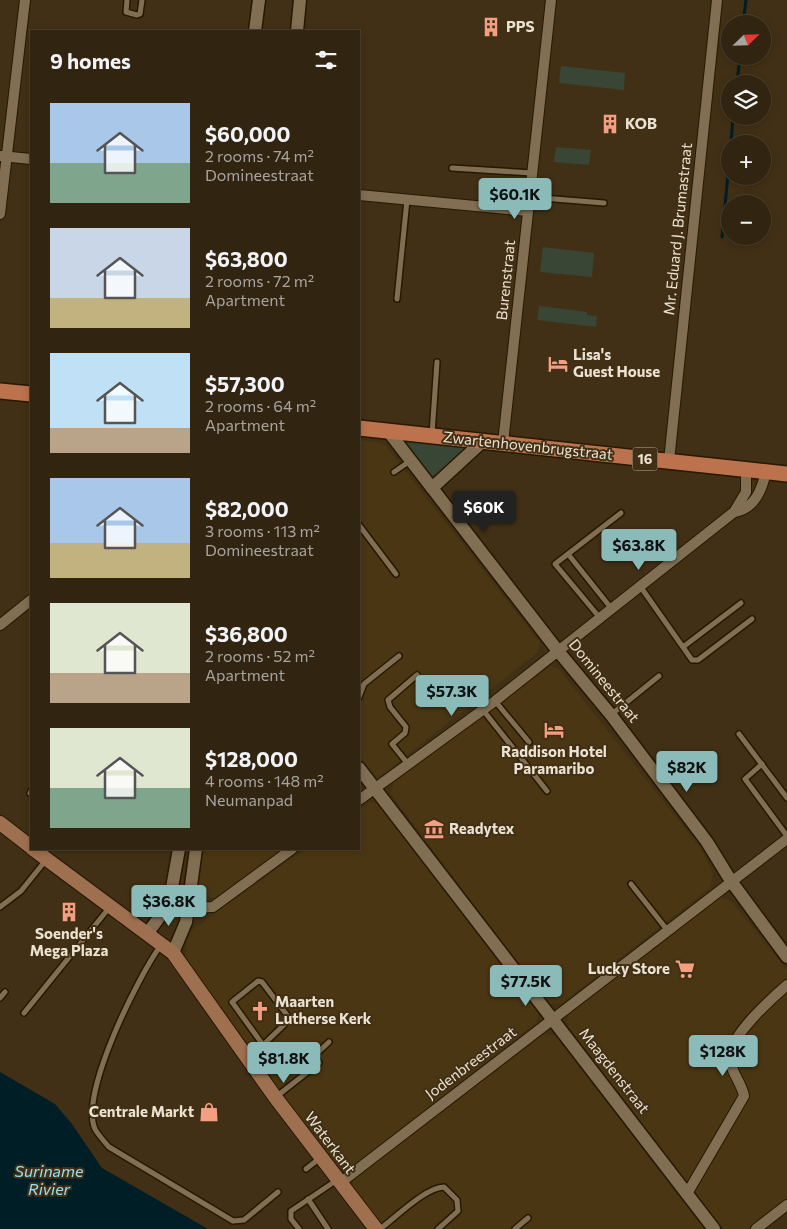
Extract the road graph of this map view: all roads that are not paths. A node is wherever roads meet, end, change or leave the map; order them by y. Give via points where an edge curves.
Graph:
1 (25, 0) edge
2 (127, 0) edge
3 (142, 0) edge
4 (259, 0) edge
5 (300, 0) edge
6 (551, 0) edge
7 (717, 0) edge
8 (255, 30) edge
9 (297, 30) edge
10 (3, 156) edge
11 (30, 159) edge
12 (452, 168) dead end
13 (532, 173) junction
14 (360, 195) edge
15 (530, 197) junction
16 (407, 200) junction
17 (604, 204) dead end
18 (528, 212) junction
19 (0, 214) edge
20 (397, 300) dead end
21 (437, 362) dead end
22 (0, 391) edge
23 (30, 394) edge
24 (360, 428) edge
25 (388, 431) junction
26 (432, 435) junction
27 (483, 441) junction
28 (503, 443) junction
29 (411, 460) junction
30 (669, 461) junction
31 (746, 470) junction
32 (394, 472) dead end
33 (766, 472) junction
34 (787, 474) edge
35 (432, 488) junction
36 (734, 512) junction
37 (621, 514) dead end
38 (360, 526) edge
39 (568, 554) junction
40 (396, 574) dead end
41 (640, 586) junction
42 (30, 601) edge
43 (741, 603) dead end
44 (612, 609) junction
45 (600, 618) junction
46 (752, 619) dead end
47 (0, 625) edge
48 (683, 647) junction
49 (558, 651) junction
50 (399, 656) dead end
51 (417, 675) dead end
52 (659, 676) dead end
53 (360, 694) edge
54 (495, 701) junction
55 (482, 710) junction
56 (611, 715) junction
57 (739, 734) dead end
58 (529, 742) dead end
59 (408, 764) junction
60 (762, 764) junction
61 (360, 769) edge
62 (375, 788) junction
63 (547, 791) dead end
64 (787, 798) edge
65 (360, 799) edge
66 (0, 823) edge
67 (787, 837) edge
68 (30, 843) edge
69 (37, 850) edge
70 (179, 850) edge
71 (196, 850) edge
72 (291, 850) edge
73 (47, 859) junction
74 (731, 881) junction
75 (631, 884) dead end
76 (169, 904) junction
77 (111, 906) junction
78 (0, 908) edge
79 (189, 908) junction
80 (668, 930) junction
81 (147, 934) junction
82 (161, 944) junction
83 (173, 953) junction
84 (787, 957) edge
85 (787, 985) edge
86 (5, 992) dead end
87 (0, 998) edge
88 (24, 1014) dead end
89 (553, 1020) junction
90 (329, 1042) dead end
91 (263, 1045) junction
92 (248, 1058) junction
93 (275, 1097) junction
94 (321, 1158) junction
95 (306, 1170) dead end
96 (339, 1181) junction
97 (278, 1192) dead end
98 (688, 1192) junction
99 (308, 1199) junction
100 (787, 1206) edge
101 (528, 1218) dead end
102 (299, 1229) edge
103 (328, 1229) edge
104 (378, 1229) edge
105 (438, 1229) edge
106 (515, 1229) edge
107 (714, 1229) edge
108 (756, 1229) edge

1 - 10 street
2 - 3 lane via 126,12 137,15 140,14
4 - 8 street
5 - 9 street
6 - 13 street, Burenstraat
7 - 30 street, Mr. Eduard J. Brumastraat
10 - 11 street
10 - 19 street
12 - 13 lane
13 - 15 street, Burenstraat
14 - 16 street
15 - 17 lane
15 - 18 street, Burenstraat
16 - 18 street
16 - 20 lane
18 - 28 street, Burenstraat
21 - 26 lane
22 - 23 main road
24 - 25 main road, Zwartenhovenbrugstraat / 16
25 - 26 main road, Zwartenhovenbrugstraat / 16
25 - 29 street, Domineestraat
26 - 27 main road, Zwartenhovenbrugstraat / 16
27 - 28 main road, Zwartenhovenbrugstraat / 16
27 - 35 street
28 - 30 main road, Zwartenhovenbrugstraat / 16
29 - 32 lane
29 - 35 street, Domineestraat
30 - 31 main road, Zwartenhovenbrugstraat / 16
31 - 33 main road, Zwartenhovenbrugstraat / 16
31 - 36 street via 746,492
33 - 34 main road, Zwartenhovenbrugstraat / 16
33 - 36 street via 759,495 746,508
35 - 49 street, Domineestraat
36 - 41 street
37 - 39 lane
38 - 40 lane
39 - 44 lane
39 - 45 lane via 557,562 556,567
41 - 44 street
41 - 48 lane
42 - 47 street
43 - 48 lane
44 - 45 street
45 - 49 street
46 - 48 lane via 698,660 692,660
49 - 54 street
49 - 56 street, Domineestraat
50 - 53 lane via 364,684
51 - 59 lane via 388,700 406,727 405,733 392,744
52 - 56 lane
54 - 55 street
54 - 58 lane
55 - 59 street
55 - 63 lane
56 - 74 street, Domineestraat via 707,842
57 - 60 lane
59 - 62 street
60 - 64 lane
60 - 67 lane via 745,779
61 - 62 street, Maagdenstraat
62 - 65 street
62 - 89 street, Maagdenstraat
66 - 68 main road, Waterkant
67 - 74 street, Jodenbreestraat
69 - 73 main road, Waterkant
70 - 76 street
71 - 79 street
72 - 79 street via 213,907
73 - 77 main road, Waterkant
73 - 78 lane via 21,891
74 - 80 street, Jodenbreestraat
74 - 84 street, Domineestraat
75 - 80 lane
76 - 79 street
76 - 81 street
77 - 81 main road, Waterkant
77 - 88 lane
79 - 83 street
80 - 89 street, Jodenbreestraat
81 - 82 main road, Waterkant
82 - 83 main road, Waterkant
82 - 97 lane via 120,1018 96,1088 95,1128 109,1147 233,1221 244,1220
83 - 92 main road, Waterkant
85 - 98 street via 764,1007 732,1047 729,1056 744,1096
86 - 87 lane
89 - 96 street, Jodenbreestraat
89 - 98 street, Maagdenstraat
90 - 93 lane via 315,1055 319,1062
91 - 91 lane via 290,1019 260,981 232,1002
91 - 92 lane
92 - 93 main road, Waterkant
93 - 94 main road, Waterkant
94 - 95 lane
94 - 96 main road, Waterkant
96 - 99 lane
96 - 104 main road, Waterkant
98 - 107 street, Maagdenstraat
99 - 102 lane via 291,1211 291,1219
99 - 103 lane
100 - 108 street
101 - 106 lane
104 - 105 lane via 420,1198 444,1187 456,1200 458,1210

